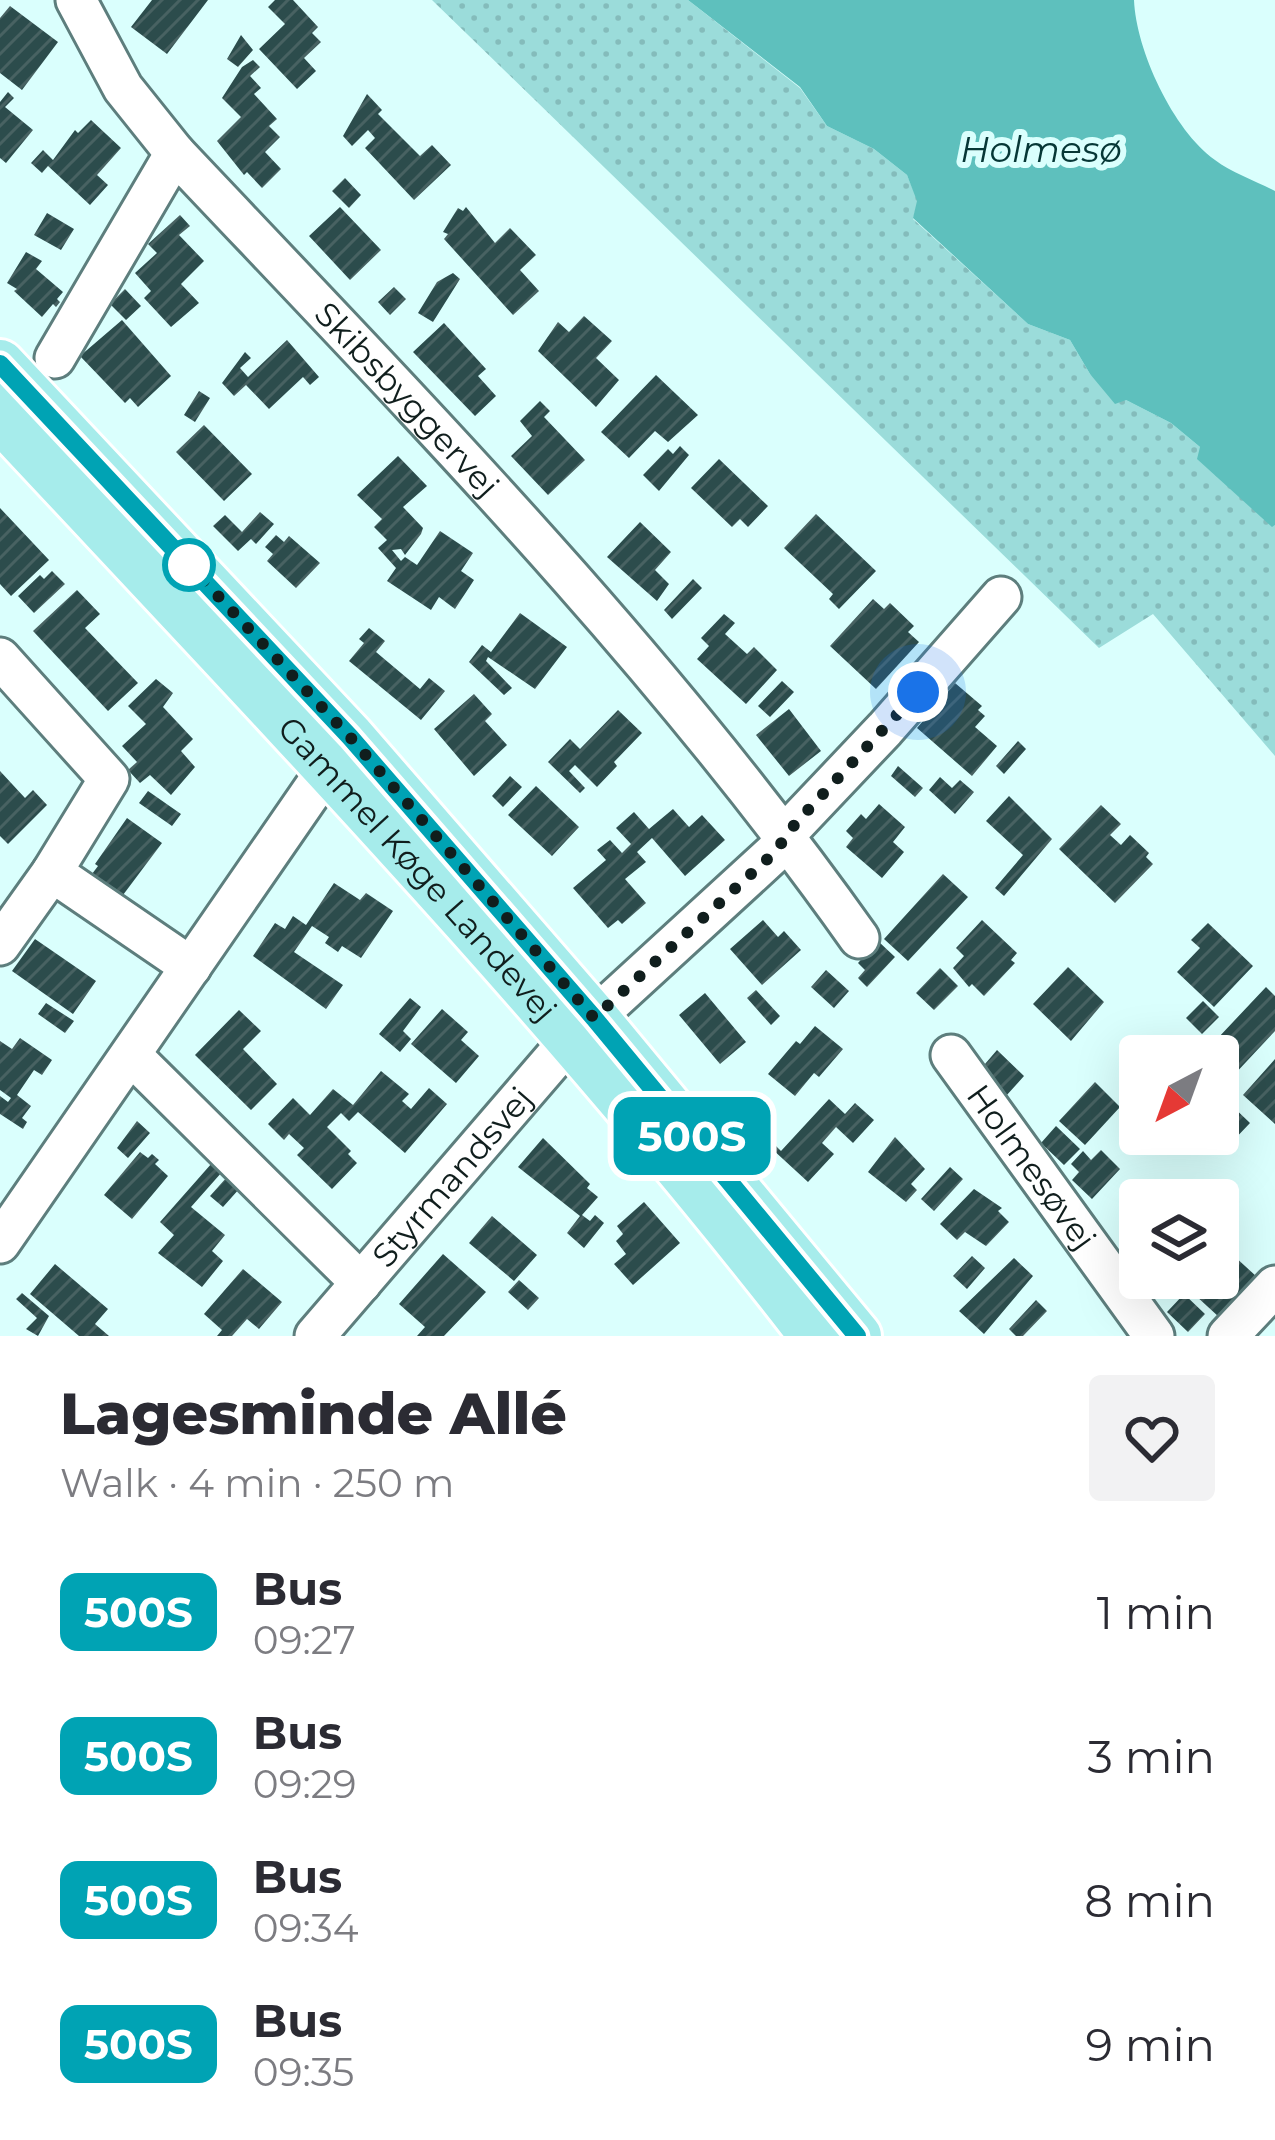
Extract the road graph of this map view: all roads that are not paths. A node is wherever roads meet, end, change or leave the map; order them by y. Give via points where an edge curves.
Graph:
1 (76, 0) edge
2 (175, 153) junction
3 (55, 358) dead end
4 (0, 364) edge
5 (0, 417) edge
6 (1001, 597) dead end
7 (0, 658) edge
8 (339, 753) junction
9 (787, 836) junction
10 (52, 872) junction
11 (859, 938) dead end
12 (0, 945) edge
13 (191, 968) junction
14 (581, 1029) junction
15 (131, 1055) junction
16 (951, 1055) dead end
17 (0, 1243) edge
18 (361, 1283) junction
19 (1275, 1286) edge
20 (803, 1320) edge
21 (315, 1336) edge
22 (856, 1336) edge
23 (1154, 1336) edge
24 (1228, 1336) edge

1 - 2 street, Skibsbyggervej via 123,88
2 - 3 street
2 - 9 street, Skibsbyggervej via 566,572
4 - 8 main road, Gammel Køge Landevej
5 - 8 main road, Gammel Køge Landevej
6 - 9 street
7 - 10 street via 109,779
8 - 13 street
8 - 14 main road, Gammel Køge Landevej
9 - 11 street, Skibsbyggervej
9 - 14 street
10 - 12 street
10 - 13 street
13 - 15 street
14 - 18 street, Styrmandsvej
14 - 20 main road, Gammel Køge Landevej
15 - 17 street
15 - 18 street, Styrmandsvej
16 - 23 street, Holmesøvej
18 - 21 street, Styrmandsvej
19 - 24 street
20 - 22 main road, Gammel Køge Landevej

